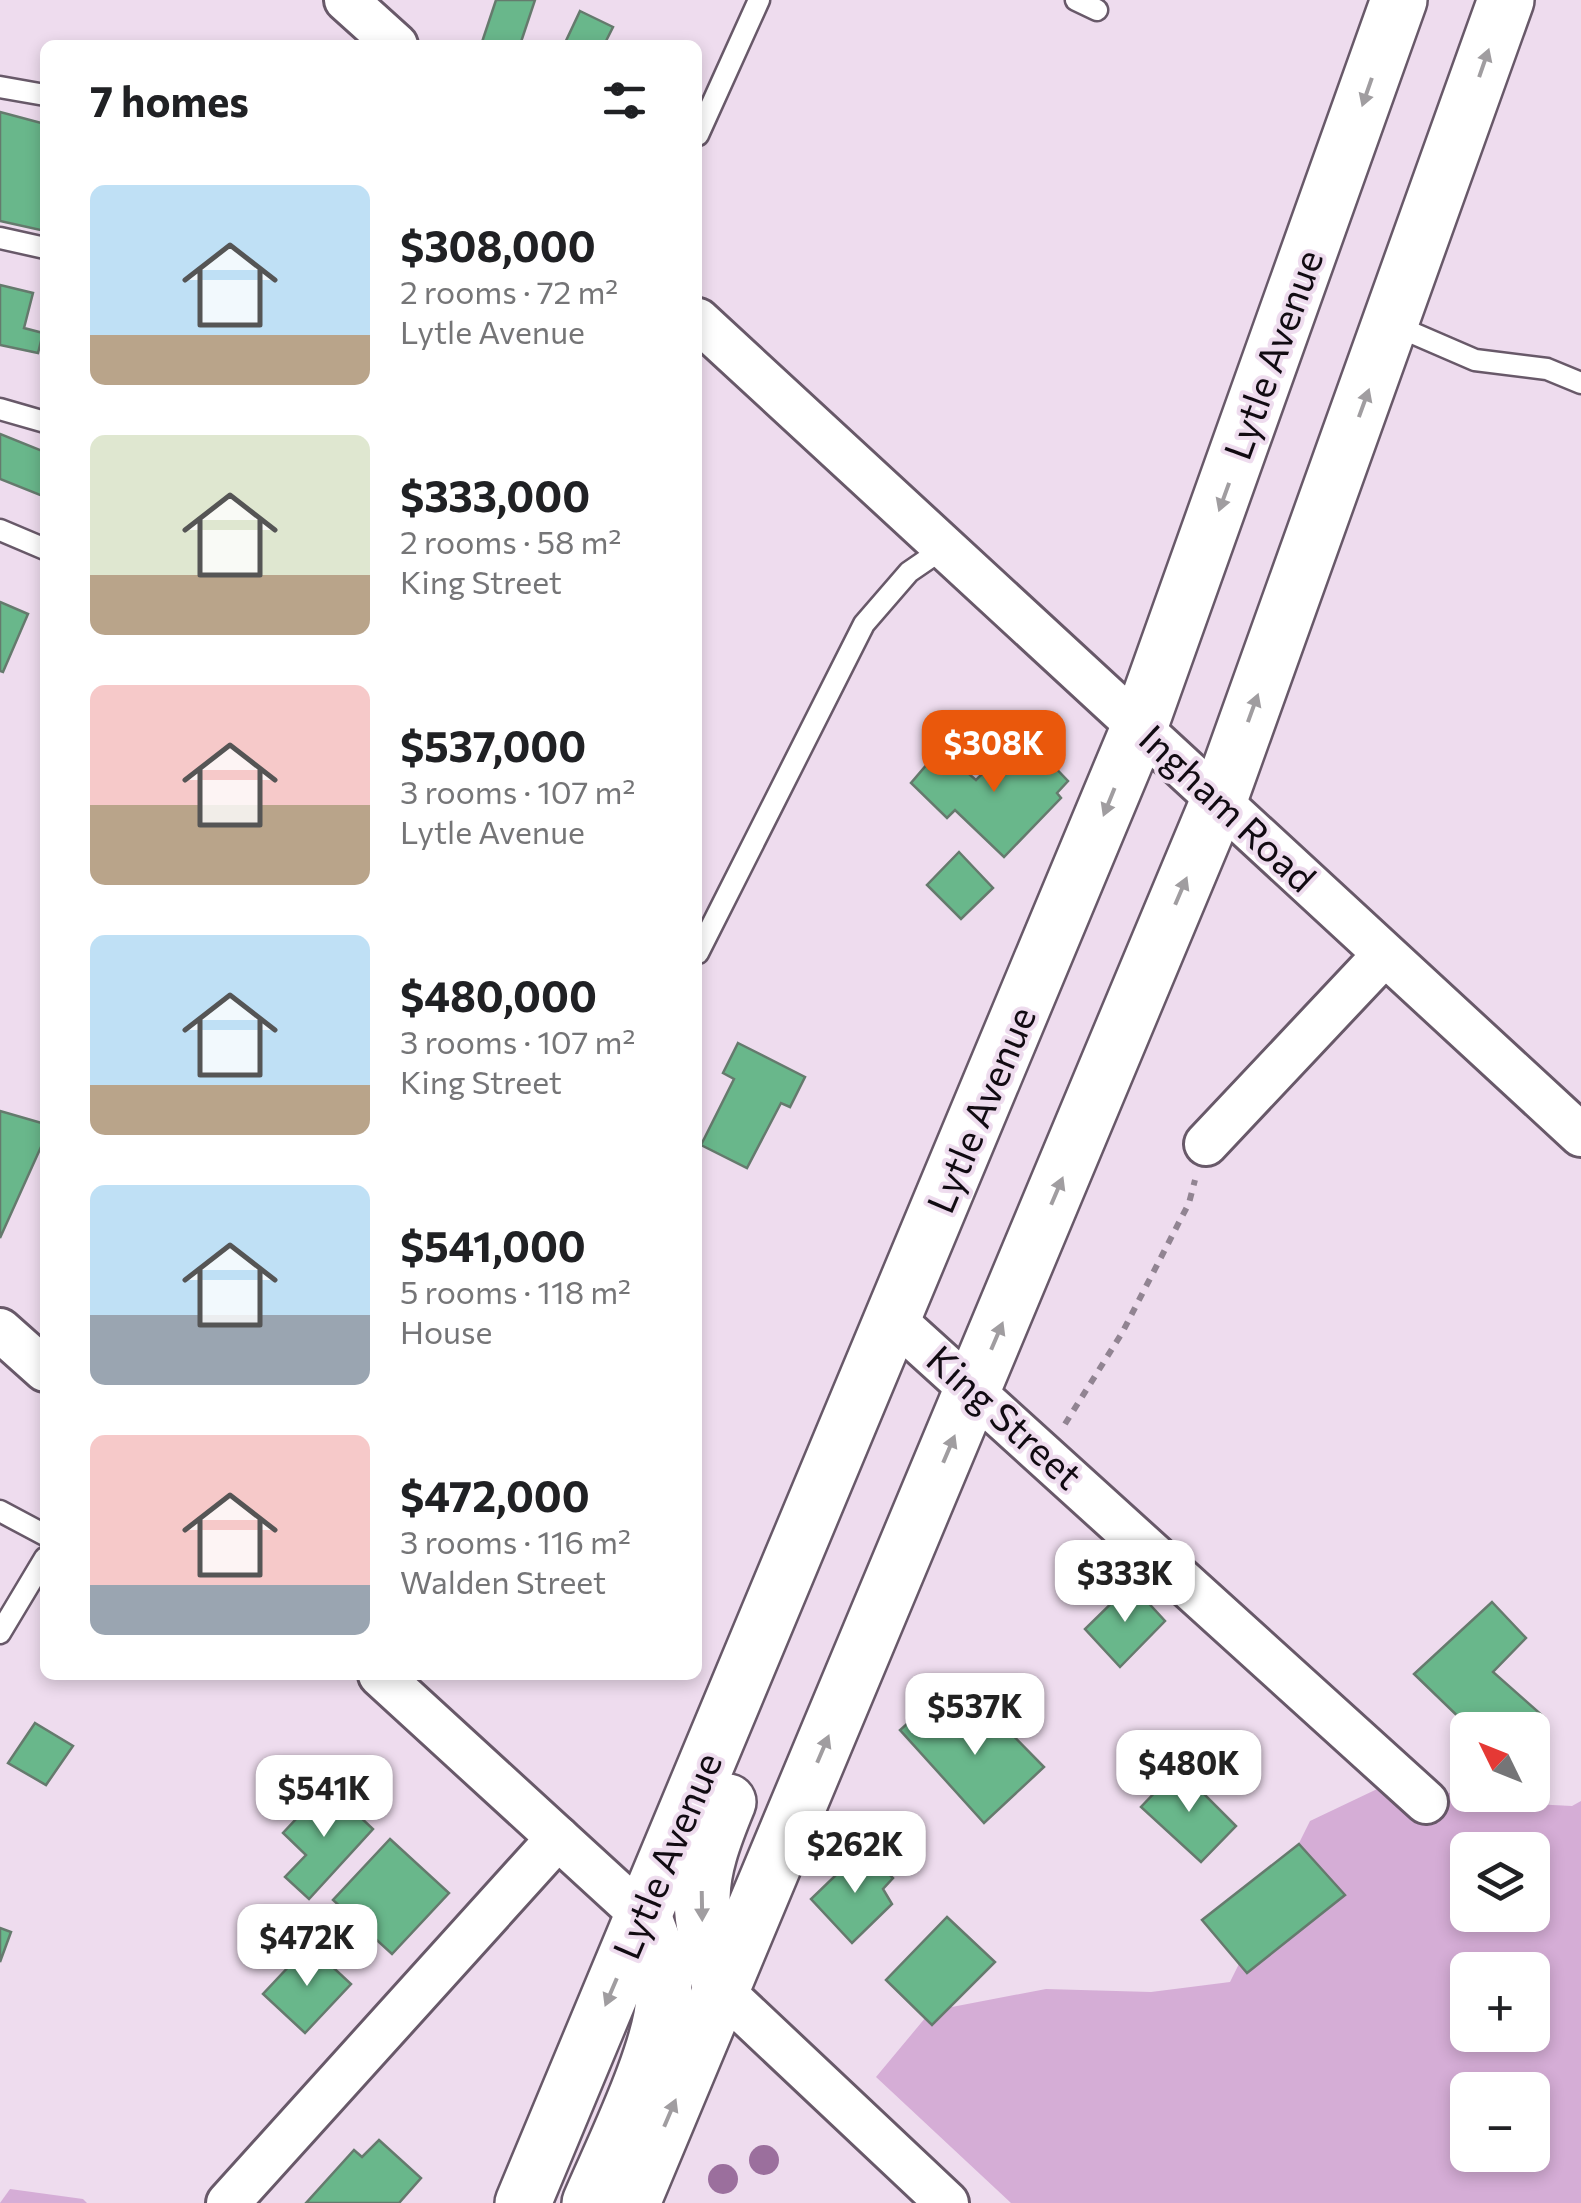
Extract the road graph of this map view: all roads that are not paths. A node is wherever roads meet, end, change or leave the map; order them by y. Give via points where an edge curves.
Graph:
1 (346, 0) edge
2 (759, 0) edge
3 (1076, 0) edge
4 (1399, 0) edge
5 (1506, 0) edge
6 (1097, 10) dead end
7 (390, 40) edge
8 (0, 87) edge
9 (40, 94) edge
10 (702, 126) edge
11 (0, 238) edge
12 (40, 247) edge
13 (702, 324) edge
14 (1392, 324) junction
15 (1581, 383) edge
16 (0, 409) edge
17 (40, 421) edge
18 (0, 530) edge
19 (40, 547) edge
20 (944, 548) junction
21 (1139, 728) junction
22 (1219, 800) junction
23 (702, 945) edge
24 (1384, 954) junction
25 (1581, 1135) edge
26 (1206, 1144) road end
27 (892, 1318) junction
28 (0, 1330) edge
29 (40, 1366) edge
30 (974, 1390) junction
31 (824, 1482) junction
32 (0, 1511) edge
33 (40, 1532) edge
34 (40, 1566) edge
35 (0, 1633) edge
36 (385, 1680) edge
37 (1426, 1802) dead end
38 (558, 1838) junction
39 (643, 1916) junction
40 (722, 1991) junction
41 (228, 2203) edge
42 (522, 2203) edge
43 (590, 2203) edge
44 (632, 2203) edge
45 (947, 2203) edge

1 - 7 street
2 - 10 lane
3 - 6 lane
4 -> 21 main road, Lytle Avenue
14 -> 5 main road
8 - 9 lane
11 - 12 lane
13 - 20 street, Ingham Road
14 - 15 lane via 1475,360 1547,369
22 -> 14 main road
16 - 17 lane
18 - 19 lane
20 - 21 street, Ingham Road
20 - 23 lane via 909,572 864,624
21 - 22 street, Ingham Road
21 -> 27 main road, Lytle Avenue
22 - 24 street, Ingham Road
30 -> 22 main road
24 - 25 street, Ingham Road
24 - 26 street
27 - 30 street, King Street
27 - 31 main road, Lytle Avenue
28 - 29 street
30 - 37 street, King Street
40 -> 30 main road
31 - 39 main road, Lytle Avenue
31 -> 40 main road via 815,1594 704,1861 700,1915
32 - 33 lane
34 - 35 lane
36 - 38 street
38 - 39 street
38 - 41 street
39 -> 42 main road, Lytle Avenue
39 - 43 main road via 665,1993 647,2068
44 -> 40 main road
40 - 45 street

